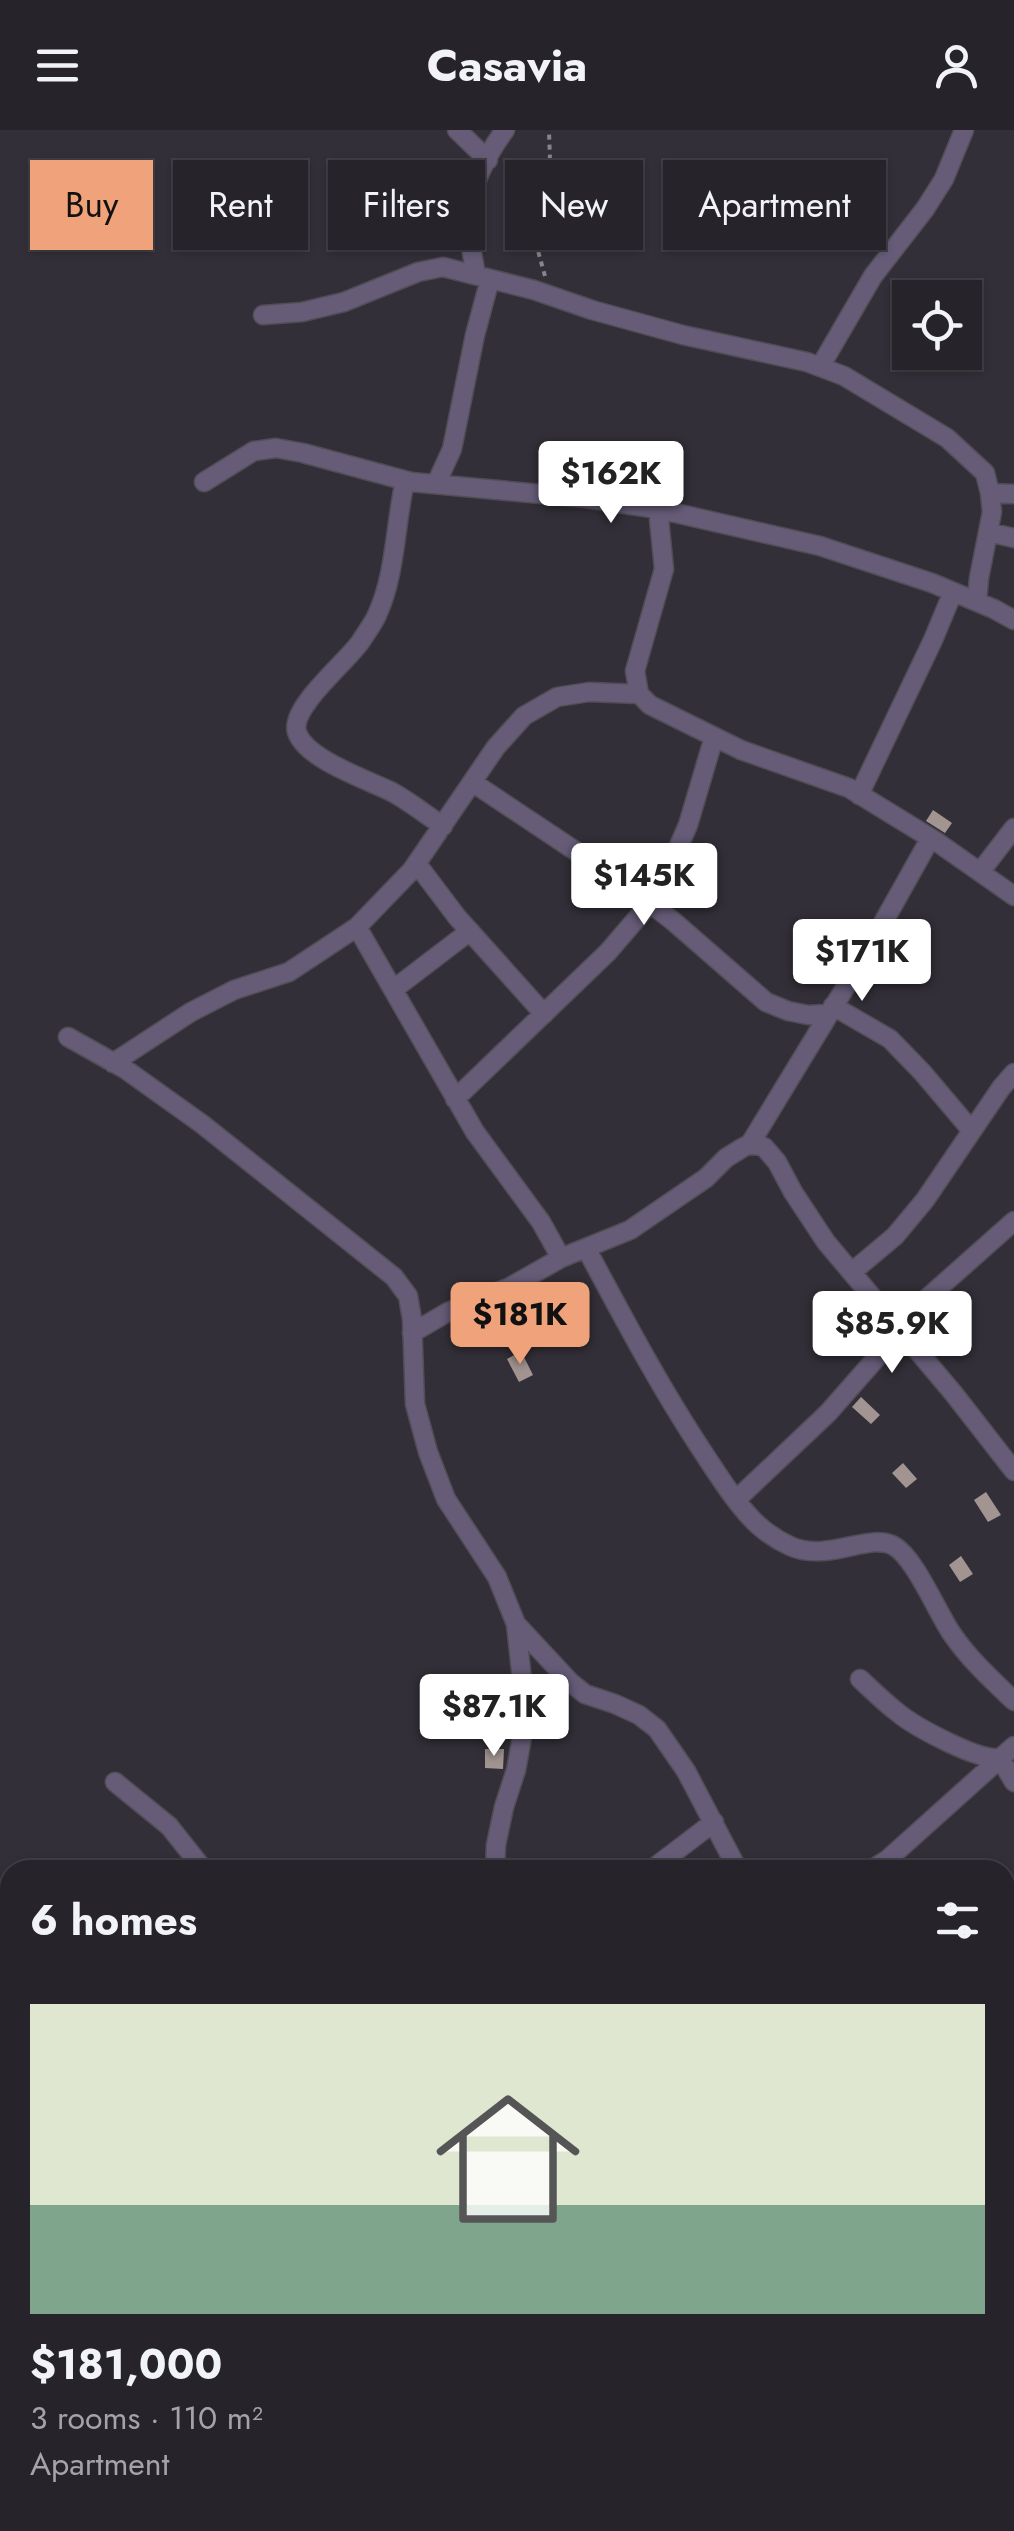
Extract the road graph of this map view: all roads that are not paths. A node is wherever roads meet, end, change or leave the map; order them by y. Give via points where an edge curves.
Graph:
1 (457, 130) edge
2 (504, 130) edge
3 (964, 130) edge
4 (488, 160) junction
5 (483, 277) junction
6 (262, 315) dead end
7 (820, 367) junction
8 (405, 481) junction
9 (204, 482) dead end
10 (436, 484) junction
11 (990, 494) junction
12 (1014, 494) edge
13 (658, 509) junction
14 (988, 532) junction
15 (1014, 538) edge
16 (953, 592) junction
17 (976, 601) junction
18 (1014, 620) edge
19 (639, 694) junction
20 (714, 737) junction
21 (472, 782) junction
22 (859, 795) junction
23 (442, 826) junction
24 (1014, 828) edge
25 (930, 839) junction
26 (417, 864) junction
27 (980, 872) junction
28 (1014, 896) edge
29 (650, 903) junction
30 (357, 927) junction
31 (470, 931) junction
32 (394, 989) junction
33 (831, 1010) junction
34 (544, 1014) junction
35 (68, 1036) dead end
36 (113, 1063) junction
37 (1014, 1074) edge
38 (455, 1100) junction
39 (972, 1131) junction
40 (750, 1144) junction
41 (1014, 1220) edge
42 (586, 1248) junction
43 (562, 1258) junction
44 (852, 1272) junction
45 (897, 1325) junction
46 (412, 1333) junction
47 (1014, 1471) edge
48 (738, 1500) junction
49 (516, 1624) junction
50 (860, 1679) dead end
51 (1014, 1701) edge
52 (1007, 1752) edge
53 (115, 1782) dead end
54 (1014, 1782) edge
55 (714, 1822) junction
56 (196, 1860) edge
57 (496, 1860) edge
58 (663, 1860) edge
59 (733, 1860) edge
60 (898, 1860) edge

1 - 4 street
2 - 4 street
3 - 7 street via 926,209 873,276
4 - 5 street via 468,219
5 - 6 street via 443,267 344,302
5 - 7 street
5 - 10 street via 452,449
7 - 11 street via 947,438 985,473
8 - 9 street via 276,448 254,451
8 - 10 street
8 - 23 street via 377,615 300,713 296,728 314,754 394,793
10 - 13 street
11 - 12 street
11 - 14 street
13 - 16 street via 820,546
13 - 19 street via 664,569 636,671
14 - 15 street
14 - 17 street
16 - 17 street
16 - 22 street
17 - 18 street
19 - 20 street
19 - 21 street via 557,697 524,716
20 - 22 street
20 - 29 street via 688,826
21 - 23 street
21 - 29 street
22 - 25 street
23 - 26 street
24 - 27 street
25 - 27 street
25 - 33 street
26 - 30 street
26 - 31 street
27 - 28 street
29 - 33 street via 766,1002 808,1016
29 - 34 street
30 - 32 street
30 - 36 street via 289,972 234,990
31 - 32 street
31 - 34 street
32 - 38 street
33 - 39 street via 890,1039
33 - 40 street
34 - 38 street
35 - 36 street
36 - 46 street via 202,1124 394,1278 408,1296
37 - 39 street
38 - 43 street
39 - 44 street via 926,1200
40 - 42 street via 630,1230
40 - 44 street via 764,1146 777,1162
41 - 45 street
42 - 43 street
42 - 48 street via 654,1374
43 - 46 street
44 - 45 street
45 - 47 street
45 - 48 street via 828,1413
46 - 49 street via 415,1404 428,1452 446,1500 497,1577
48 - 51 street via 758,1525 801,1550 823,1553 868,1542 896,1547 952,1635
49 - 55 street via 585,1694 657,1729
49 - 57 street via 522,1737
50 - 52 street via 900,1715 988,1760
52 - 54 street
52 - 60 street
53 - 56 street via 169,1826
55 - 58 street
55 - 59 street

